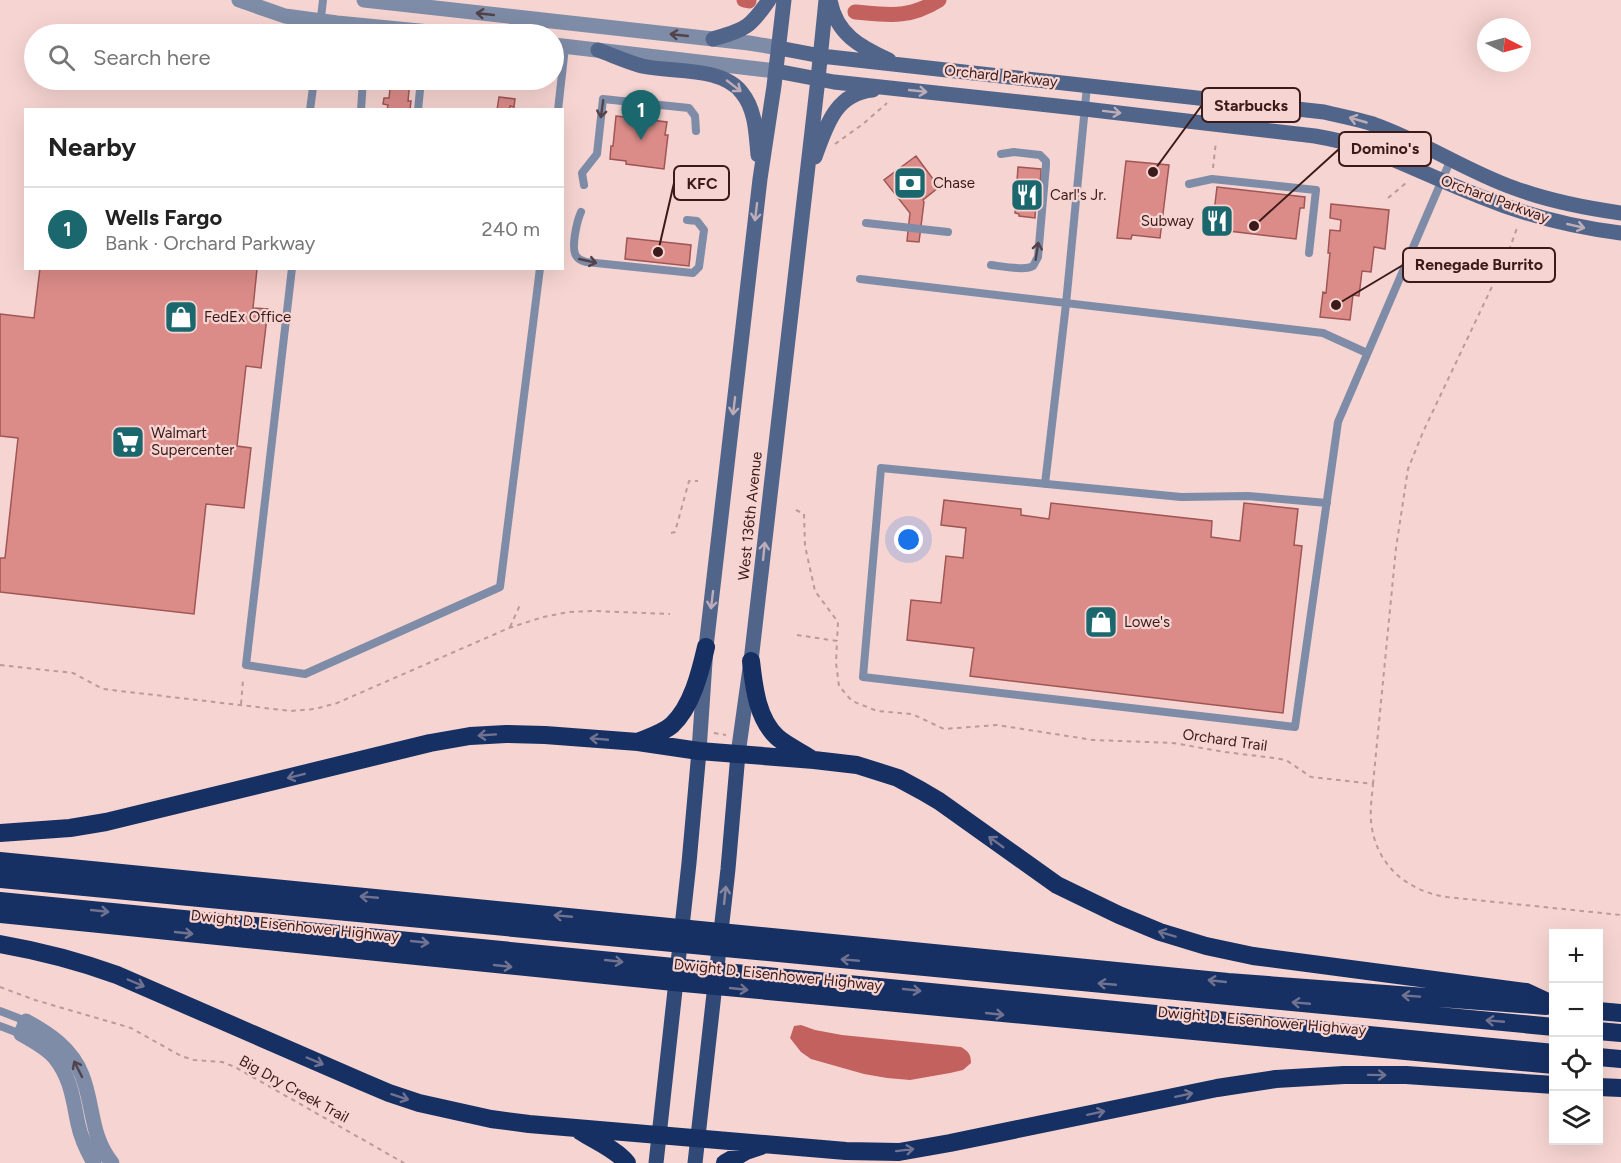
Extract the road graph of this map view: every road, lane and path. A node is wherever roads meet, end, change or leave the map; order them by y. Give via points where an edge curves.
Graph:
1 (239, 0) edge
2 (323, 0) edge
3 (364, 0) edge
4 (769, 0) edge
5 (784, 0) edge
6 (826, 0) edge
7 (830, 0) edge
8 (308, 24) edge
9 (320, 24) edge
10 (713, 39) junction
11 (564, 46) edge
12 (779, 48) junction
13 (598, 50) junction
14 (821, 56) junction
15 (897, 64) junction
16 (776, 71) junction
17 (818, 79) junction
18 (1087, 85) junction
19 (313, 90) edge
20 (362, 90) edge
21 (420, 90) edge
22 (559, 90) edge
23 (892, 94) junction
24 (310, 108) edge
25 (361, 108) edge
26 (418, 108) edge
27 (558, 108) edge
28 (1085, 109) junction
29 (696, 131) dead end
30 (1216, 141) dead end
31 (833, 145) dead end
32 (1001, 154) dead end
33 (1451, 159) junction
34 (1213, 174) dead end
35 (760, 179) junction
36 (1442, 180) junction
37 (806, 183) junction
38 (1406, 183) dead end
39 (1189, 184) dead end
40 (584, 185) dead end
41 (1388, 198) dead end
42 (581, 212) dead end
43 (1621, 213) edge
44 (687, 220) dead end
45 (866, 223) dead end
46 (1517, 228) dead end
47 (948, 232) dead end
48 (1621, 233) edge
49 (1310, 253) dead end
50 (991, 265) dead end
51 (292, 270) edge
52 (540, 270) edge
53 (860, 279) dead end
54 (1066, 304) junction
55 (1367, 353) junction
56 (699, 481) dead end
57 (1045, 484) junction
58 (1327, 503) junction
59 (796, 510) dead end
60 (671, 533) dead end
61 (520, 605) dead end
62 (509, 628) dead end
63 (797, 635) dead end
64 (837, 641) junction
65 (706, 647) junction
66 (751, 661) junction
67 (243, 680) dead end
68 (241, 704) dead end
69 (713, 733) dead end
70 (732, 735) dead end
71 (638, 742) junction
72 (699, 751) junction
73 (738, 754) junction
74 (814, 760) junction
75 (1373, 784) junction
76 (0, 833) edge
77 (0, 861) edge
78 (0, 879) edge
79 (0, 901) edge
80 (0, 914) edge
81 (1621, 915) edge
82 (0, 944) edge
83 (0, 987) edge
84 (1549, 1004) edge
85 (1549, 1006) edge
86 (0, 1011) edge
87 (1603, 1011) edge
88 (1621, 1013) edge
89 (0, 1026) edge
90 (1549, 1027) edge
91 (24, 1028) junction
92 (1603, 1031) edge
93 (1621, 1033) edge
94 (1549, 1053) edge
95 (1603, 1057) edge
96 (1621, 1059) edge
97 (1549, 1065) edge
98 (1603, 1070) edge
99 (1621, 1072) edge
100 (1549, 1084) edge
101 (1603, 1087) edge
102 (1621, 1089) edge
103 (82, 1101) junction
104 (576, 1128) junction
105 (659, 1136) junction
106 (698, 1139) junction
107 (764, 1144) junction
108 (94, 1163) edge
109 (111, 1163) edge
110 (404, 1163) edge
111 (627, 1163) edge
112 (656, 1163) edge
113 (695, 1163) edge
114 (725, 1163) edge

1 - 8 street
2 - 9 lane
10 -> 3 street, Orchard Parkway
4 - 10 main road via 750,25
5 - 12 main road, West 136th Avenue
6 - 14 main road, West 136th Avenue
7 - 15 main road via 847,36
10 - 12 street, Orchard Parkway
11 - 13 street, Orchard Parkway
12 - 14 main road, Orchard Parkway
12 - 16 main road, West 136th Avenue
13 - 16 street, Orchard Parkway
13 -> 35 main road via 642,66 730,81 750,108
14 - 15 main road, Orchard Parkway
14 - 17 main road, West 136th Avenue
15 - 18 main road, Orchard Parkway
16 - 17 main road, Orchard Parkway
16 - 35 main road, West 136th Avenue
17 - 23 main road, Orchard Parkway
17 - 37 main road, West 136th Avenue
18 - 28 lane
33 -> 18 main road, Orchard Parkway via 1374,125 1324,112
19 - 24 lane
20 - 25 lane
21 - 26 lane
22 - 27 lane
23 -> 28 main road, Orchard Parkway
23 - 31 path via 863,124
23 - 37 main road via 859,92 839,105
28 -> 36 main road, Orchard Parkway via 1340,141
28 - 54 lane
29 -> 40 lane via 695,117 689,108 603,99 597,153 582,172
30 - 34 path
50 -> 32 lane via 1026,268 1038,256 1046,161 1040,155
33 - 36 lane
33 - 43 main road, Orchard Parkway via 1516,189 1582,208
35 -> 65 main road, West 136th Avenue
36 -> 48 main road, Orchard Parkway via 1523,212 1587,229
36 - 55 lane
66 -> 37 main road, West 136th Avenue
38 - 41 path
39 - 49 lane via 1212,179 1316,190
42 -> 44 lane via 574,244 578,259 693,273 699,267 704,230 697,221
45 - 47 lane
46 - 75 path via 1408,469 1396,548
51 - 52 lane via 246,665 305,674 500,587
53 - 54 lane
54 - 55 lane via 1323,333
54 - 57 lane
55 - 58 lane via 1338,422
56 - 60 path via 689,482 675,532
57 - 58 lane via 1181,497 1248,496
57 - 58 lane via 881,468 863,677 1295,727
59 - 64 path, Orchard Trail via 804,514 805,546 815,591 838,622
61 - 62 path
63 - 64 path
64 - 75 path, Orchard Trail via 838,686 852,701 877,711 912,714 944,729 997,725 1093,741 1173,743 1286,760 1311,777
65 - 71 highway via 680,715 670,727
65 - 72 main road, West 136th Avenue
66 - 73 main road, West 136th Avenue
66 - 74 highway via 757,698 770,728 782,741
67 - 68 path
69 - 70 path
71 - 72 highway
71 -> 76 highway via 545,735 470,736 106,822
72 - 73 highway
72 - 105 main road, West 136th Avenue
73 - 74 highway
106 -> 73 main road, West 136th Avenue
84 -> 74 highway via 1526,992 1253,956 1160,932 1057,885 939,801 898,778 857,765
75 - 81 path via 1374,838 1387,864 1408,884 1433,895
85 -> 77 highway via 1228,982
90 -> 78 highway
79 -> 94 highway
80 -> 97 highway, Dwight D. Eisenhower Highway via 1080,1022
82 -> 104 highway via 117,975 419,1103 491,1119
83 - 110 path, Big Dry Creek Trail via 131,1028 181,1056 235,1067
86 - 91 lane
87 - 88 highway
89 - 91 lane
91 - 103 street via 49,1033 63,1046 82,1075
92 - 93 highway
95 - 96 highway
98 - 99 highway
107 -> 100 highway via 899,1152 1217,1088 1287,1078 1406,1075
101 - 102 highway
103 - 108 street via 78,1125
103 - 109 street
104 - 105 highway
104 - 111 highway
105 - 106 highway
105 - 112 main road, West 136th Avenue
106 - 107 highway
106 - 113 main road, West 136th Avenue
107 - 114 highway

